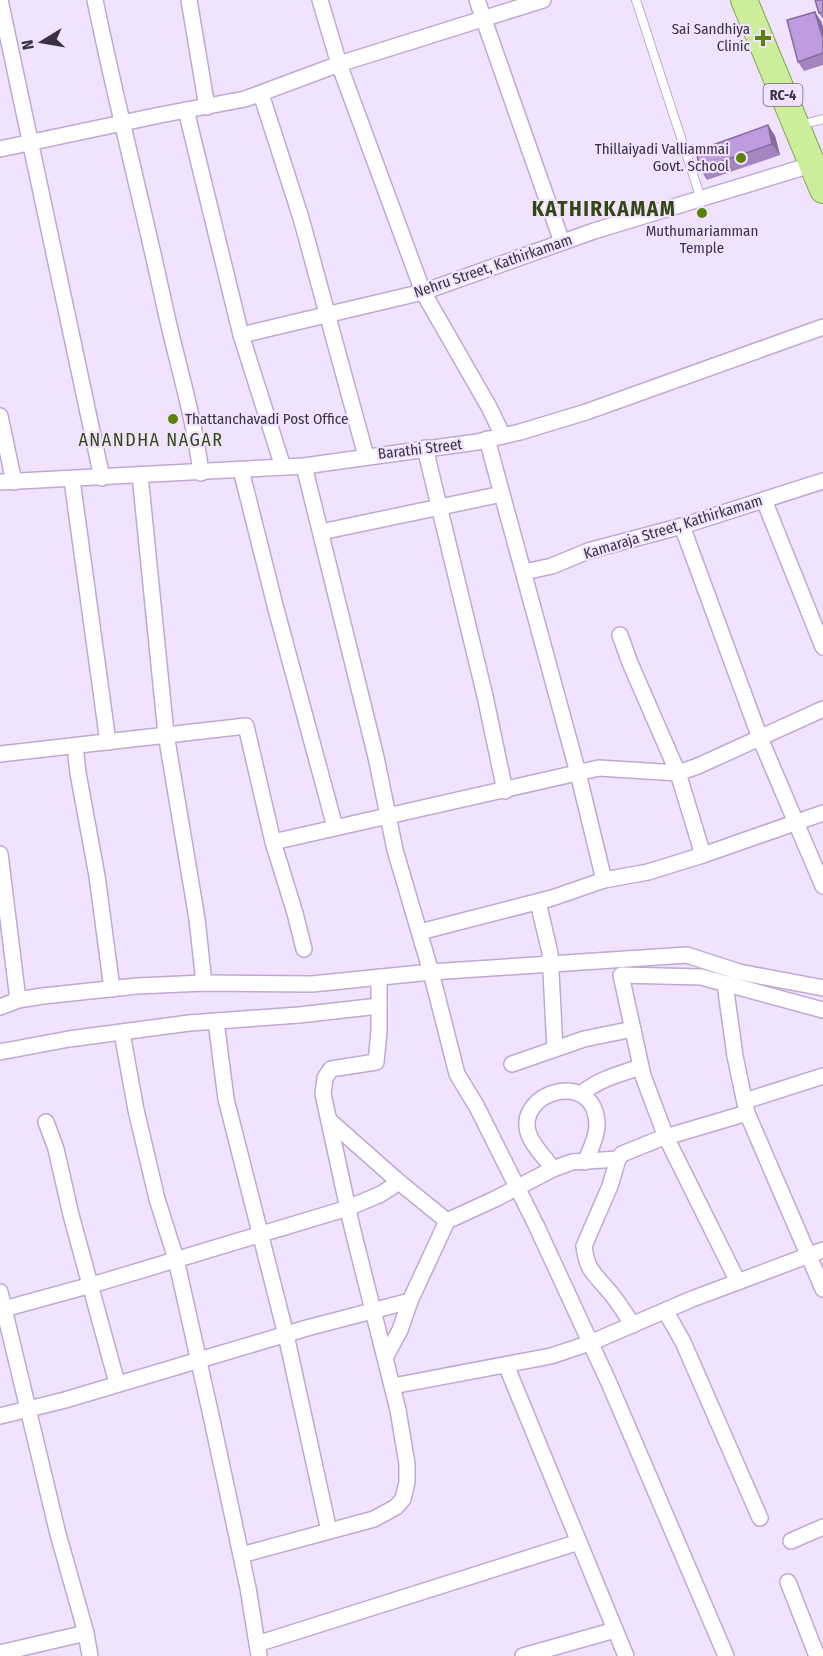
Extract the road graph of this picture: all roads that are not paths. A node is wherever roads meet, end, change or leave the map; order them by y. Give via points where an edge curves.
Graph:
1 (0, 0) edge
2 (95, 0) edge
3 (189, 0) edge
4 (320, 0) edge
5 (477, 0) edge
6 (543, 0) edge
7 (636, 0) edge
8 (744, 0) edge
9 (483, 19) junction
10 (339, 64) junction
11 (261, 94) junction
12 (207, 106) junction
13 (186, 110) junction
14 (823, 119) edge
15 (122, 123) junction
16 (796, 126) junction
17 (30, 143) junction
18 (0, 149) edge
19 (812, 165) junction
20 (823, 190) edge
21 (701, 199) junction
22 (562, 242) junction
23 (423, 292) junction
24 (328, 313) junction
25 (823, 327) edge
26 (242, 335) junction
27 (0, 416) edge
28 (503, 436) junction
29 (487, 439) junction
30 (425, 448) junction
31 (366, 456) junction
32 (304, 466) junction
33 (282, 467) junction
34 (241, 470) junction
35 (201, 473) junction
36 (140, 475) junction
37 (102, 477) junction
38 (72, 480) junction
39 (823, 481) edge
40 (7, 482) edge
41 (502, 494) junction
42 (764, 500) junction
43 (439, 507) junction
44 (682, 526) junction
45 (321, 532) junction
46 (524, 572) junction
47 (620, 635) dead end
48 (823, 647) edge
49 (823, 709) edge
50 (166, 734) junction
51 (760, 738) junction
52 (108, 741) junction
53 (75, 746) junction
54 (0, 754) edge
55 (578, 773) junction
56 (678, 773) junction
57 (505, 791) junction
58 (823, 813) edge
59 (387, 817) junction
60 (798, 824) junction
61 (335, 827) junction
62 (273, 842) junction
63 (0, 854) edge
64 (704, 855) junction
65 (604, 880) junction
66 (823, 886) edge
67 (538, 902) junction
68 (420, 932) junction
69 (304, 949) dead end
70 (551, 965) junction
71 (431, 972) junction
72 (379, 977) junction
73 (204, 983) junction
74 (725, 984) junction
75 (823, 988) edge
76 (112, 989) junction
77 (18, 1000) junction
78 (379, 1006) junction
79 (0, 1007) edge
80 (823, 1010) edge
81 (216, 1021) junction
82 (633, 1029) junction
83 (122, 1033) junction
84 (555, 1049) junction
85 (0, 1052) edge
86 (512, 1064) dead end
87 (641, 1067) junction
88 (823, 1076) edge
89 (581, 1094) junction
90 (746, 1107) junction
91 (328, 1120) junction
92 (46, 1122) dead end
93 (666, 1137) junction
94 (618, 1159) junction
95 (585, 1162) junction
96 (553, 1169) junction
97 (399, 1182) junction
98 (518, 1187) junction
99 (348, 1208) junction
100 (447, 1221) junction
101 (260, 1234) junction
102 (823, 1250) edge
103 (808, 1256) junction
104 (176, 1259) junction
105 (738, 1282) junction
106 (90, 1285) junction
107 (823, 1288) edge
108 (0, 1292) edge
109 (410, 1301) junction
110 (2, 1310) edge
111 (373, 1311) junction
112 (666, 1312) junction
113 (633, 1325) junction
114 (285, 1335) junction
115 (590, 1343) junction
116 (386, 1356) junction
117 (198, 1360) junction
118 (506, 1365) junction
119 (117, 1383) junction
120 (393, 1386) junction
121 (28, 1408) junction
122 (0, 1416) edge
123 (760, 1518) dead end
124 (823, 1527) edge
125 (329, 1531) junction
126 (791, 1541) dead end
127 (579, 1542) junction
128 (241, 1555) junction
129 (788, 1582) dead end
130 (615, 1630) junction
131 (86, 1633) junction
132 (258, 1650) edge
133 (0, 1653) edge
134 (90, 1656) edge
135 (523, 1656) edge
136 (626, 1656) edge
137 (726, 1656) edge
138 (817, 1656) edge

1 - 17 street
2 - 15 street
3 - 12 street
4 - 10 street
5 - 9 street
6 - 9 street
7 - 21 lane
8 - 16 main road, RC-4
9 - 10 street
9 - 22 street
10 - 11 street
10 - 23 street
11 - 12 street
11 - 24 street
12 - 13 street
13 - 15 street
13 - 26 street
14 - 16 lane
15 - 17 street
15 - 35 street via 191,411
16 - 19 main road, RC-4
17 - 18 street
17 - 37 street
19 - 20 main road, RC-4
19 - 21 street, Nehru Street, Kathirkamam
21 - 22 street, Nehru Street, Kathirkamam
22 - 23 street, Nehru Street, Kathirkamam
23 - 24 street, Nehru Street, Kathirkamam
23 - 28 street
24 - 26 street, Nehru Street, Kathirkamam
24 - 31 street
25 - 28 street, Barathi Street via 586,412
26 - 33 street
27 - 40 street
28 - 29 street, Barathi Street
29 - 30 street, Barathi Street
29 - 41 street
30 - 31 street, Barathi Street
30 - 43 street
31 - 32 street, Barathi Street
32 - 33 street, Barathi Street
32 - 45 street
33 - 34 street, Barathi Street
34 - 35 street, Barathi Street
34 - 61 street
35 - 36 street, Barathi Street
36 - 37 street, Barathi Street
36 - 50 street
37 - 38 street, Barathi Street
38 - 40 street, Barathi Street
38 - 52 street
39 - 42 street, Kamaraja Street, Kathirkamam
41 - 43 street
41 - 46 street
42 - 44 street, Kamaraja Street, Kathirkamam
42 - 48 street
43 - 45 street
43 - 57 street
44 - 46 street, Kamaraja Street, Kathirkamam
44 - 51 street
45 - 59 street
46 - 55 street
47 - 56 street
49 - 51 street
50 - 52 street
50 - 62 street via 246,726
50 - 73 street
51 - 56 street
51 - 60 street
52 - 53 street
53 - 54 street
53 - 76 street
55 - 56 street via 599,768
55 - 57 street
55 - 65 street
56 - 64 street
57 - 59 street
58 - 60 street
59 - 61 street
59 - 68 street
60 - 64 street
60 - 66 street
61 - 62 street
62 - 69 street
63 - 77 street
64 - 65 street
65 - 67 street
67 - 68 street
67 - 70 street
68 - 71 street
70 - 71 street
70 - 75 street via 687,955 739,972
70 - 84 street
71 - 72 street
71 - 98 street via 457,1074
72 - 73 street via 312,984
72 - 78 street
73 - 76 street
74 - 80 street
74 - 82 street via 701,977 621,975
74 - 90 street
76 - 77 street
77 - 79 street
78 - 81 street
78 - 91 street via 376,1062 331,1070 322,1094
81 - 83 street
81 - 101 street via 226,1099
82 - 84 street
82 - 87 street
83 - 85 street
83 - 104 street via 144,1144
84 - 86 street
87 - 89 street via 608,1076
87 - 93 street
88 - 90 street
89 - 95 street via 592,1107 597,1128
89 - 96 street via 567,1091 546,1095 529,1113 529,1135
90 - 93 street
90 - 103 street
91 - 97 street
91 - 99 street
92 - 106 street
93 - 94 street
93 - 105 street
94 - 95 street
94 - 113 street via 584,1246 591,1273 609,1290
95 - 96 street
96 - 98 street
97 - 99 street
97 - 100 street
98 - 100 street
98 - 115 street
99 - 101 street
99 - 111 street
100 - 109 street
101 - 104 street
101 - 114 street
102 - 103 street
103 - 105 street
103 - 107 street
104 - 106 street
104 - 117 street
105 - 112 street
106 - 110 street
106 - 119 street
108 - 110 street
109 - 111 street
109 - 116 street
110 - 121 street
111 - 114 street
111 - 116 street
112 - 113 street
112 - 123 street via 683,1342
113 - 115 street
114 - 117 street
114 - 125 street
115 - 118 street
115 - 137 street
116 - 120 street
117 - 119 street
117 - 128 street
118 - 120 street
118 - 127 street
119 - 121 street
120 - 125 street via 407,1464 403,1499 396,1508 374,1519
121 - 122 street
121 - 131 street
124 - 126 street
125 - 128 street
127 - 130 street
127 - 132 street
128 - 132 street
129 - 138 street
130 - 135 street
130 - 136 street
131 - 133 street
131 - 134 street

